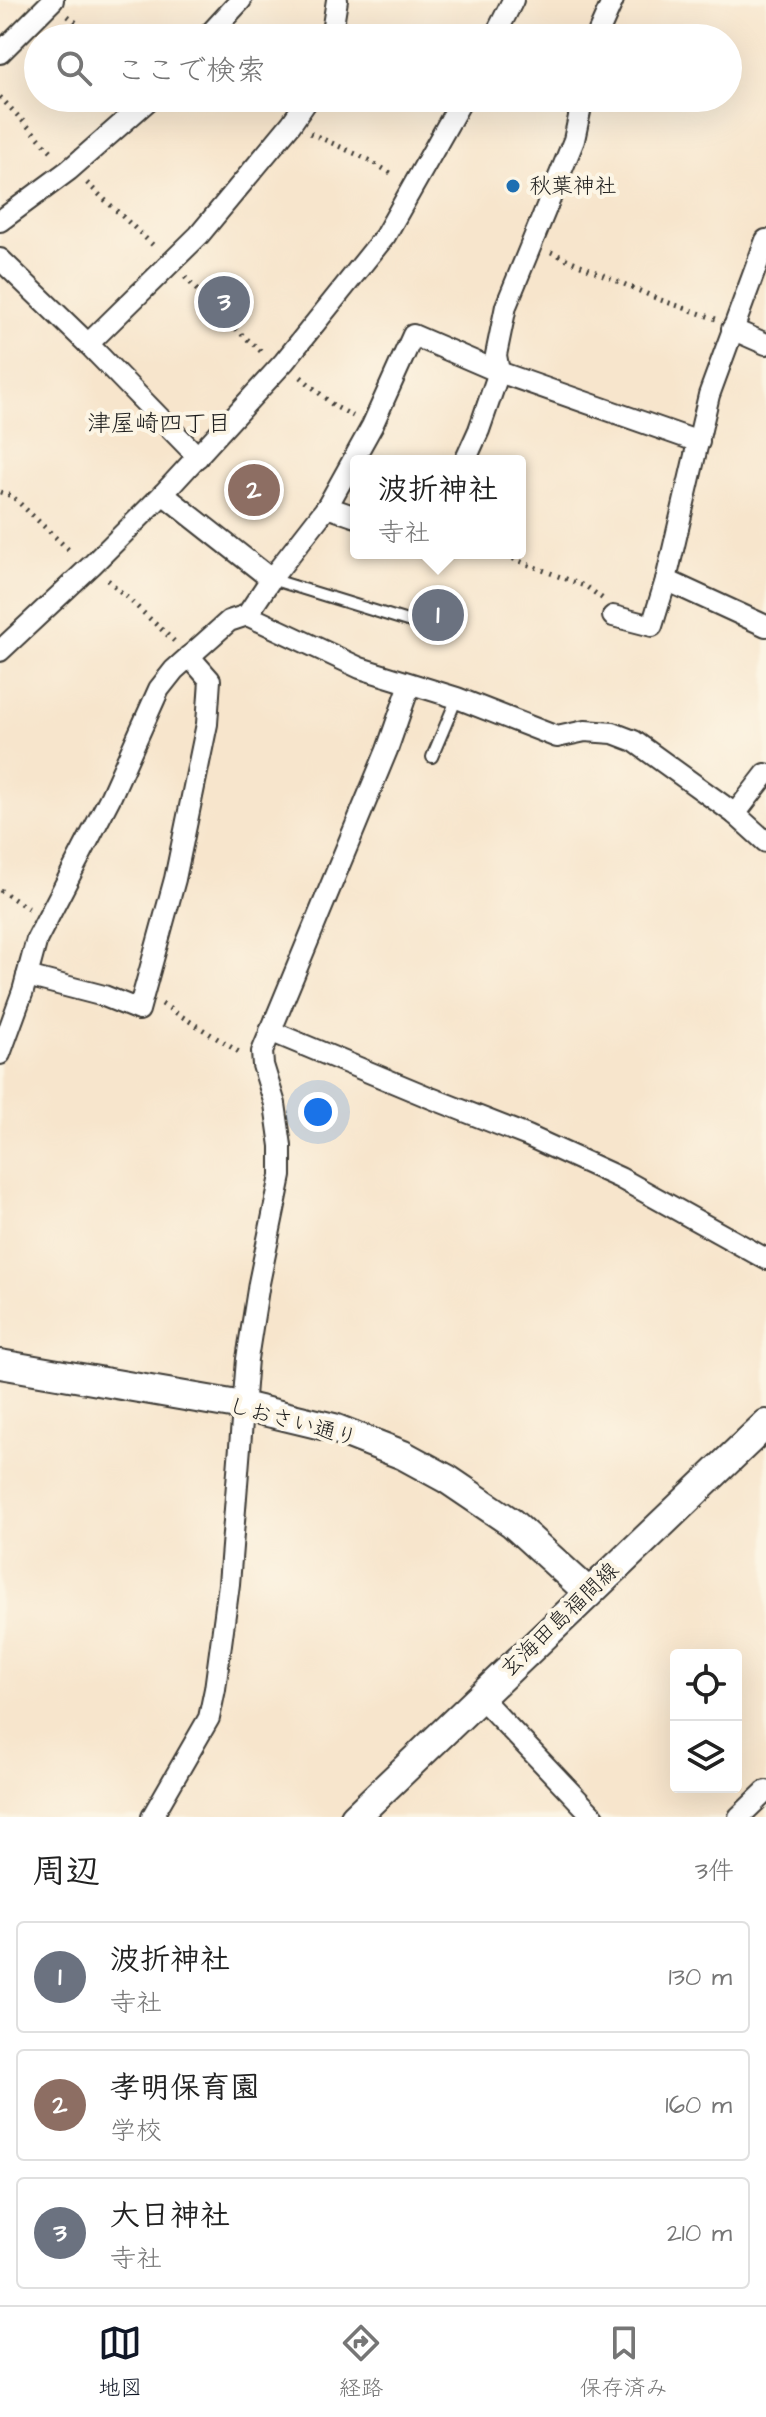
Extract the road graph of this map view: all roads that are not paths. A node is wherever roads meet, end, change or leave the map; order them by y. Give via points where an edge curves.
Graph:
1 (337, 0) edge
2 (513, 0) edge
3 (613, 0) edge
4 (52, 1) edge
5 (228, 5) edge
6 (29, 24) edge
7 (215, 24) edge
8 (333, 24) edge
9 (501, 24) edge
10 (602, 24) edge
11 (24, 29) edge
12 (0, 53) edge
13 (135, 112) edge
14 (299, 112) edge
15 (455, 112) edge
16 (580, 112) edge
17 (0, 221) edge
18 (766, 240) edge
19 (0, 259) edge
20 (732, 327) junction
21 (88, 344) junction
22 (766, 344) edge
23 (499, 372) junction
24 (699, 442) junction
25 (356, 455) edge
26 (468, 455) edge
27 (198, 457) junction
28 (350, 466) edge
29 (163, 494) junction
30 (327, 507) junction
31 (350, 515) edge
32 (271, 579) junction
33 (666, 580) junction
34 (247, 615) junction
35 (613, 616) road end
36 (766, 626) edge
37 (443, 632) dead end
38 (0, 651) edge
39 (189, 656) junction
40 (410, 684) junction
41 (457, 698) junction
42 (432, 757) dead end
43 (766, 774) edge
44 (735, 814) junction
45 (766, 842) edge
46 (27, 976) junction
47 (270, 1031) junction
48 (0, 1053) edge
49 (766, 1259) edge
50 (0, 1364) edge
51 (243, 1406) junction
52 (766, 1424) edge
53 (589, 1593) junction
54 (480, 1697) junction
55 (766, 1791) edge
56 (152, 1817) edge
57 (355, 1817) edge
58 (594, 1817) edge
59 (739, 1817) edge

1 - 8 street
2 - 9 street
3 - 10 street
4 - 6 street
5 - 7 street
11 - 12 street
13 - 17 street
14 - 21 street via 199,235
15 - 27 street via 385,236 284,362
16 - 23 street via 574,140 506,306 496,355
18 - 20 street
19 - 21 street
20 - 22 street
20 - 24 street
21 - 27 street
23 - 24 street
23 - 25 street via 413,335
23 - 26 street
24 - 33 street
27 - 29 street
28 - 30 street
29 - 32 street
29 - 38 street
30 - 31 street
30 - 32 street
32 - 34 street
32 - 37 lane
33 - 35 street via 652,626
33 - 36 street
34 - 39 street via 229,621
34 - 40 street via 360,668
39 - 46 street via 159,689 37,939
39 - 46 street via 210,680 207,724 175,879 139,1010
40 - 41 street
40 - 47 street
41 - 42 lane
41 - 44 street via 557,737 585,731 634,741
43 - 44 street
44 - 45 street
46 - 48 street
47 - 49 street via 620,1178
47 - 51 street via 262,1052 275,1104 281,1176 259,1283
50 - 51 street, しおさい通り
51 - 53 street, しおさい通り via 334,1428 403,1455 512,1523
51 - 56 street via 229,1584 209,1718
52 - 53 street, 玄海田島福間線
53 - 54 street, 玄海田島福間線
54 - 57 street, 玄海田島福間線
54 - 58 street
55 - 59 street

